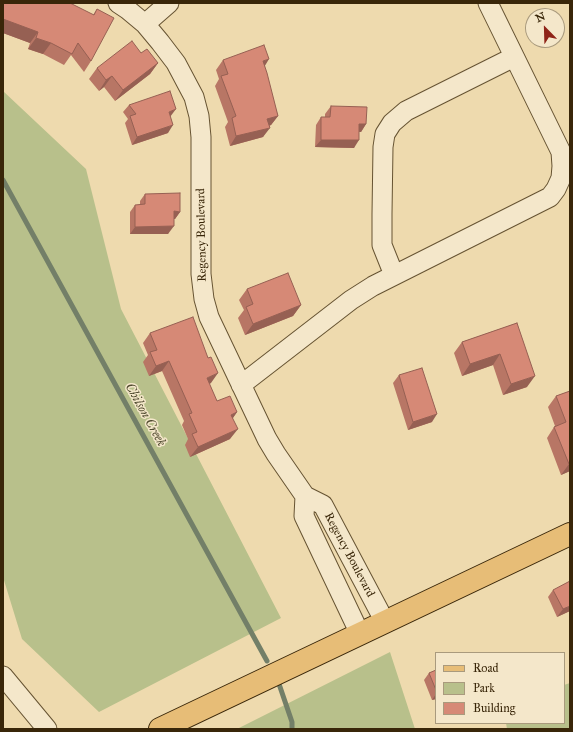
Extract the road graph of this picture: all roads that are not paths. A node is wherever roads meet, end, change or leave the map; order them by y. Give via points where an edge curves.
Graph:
1 (118, 3) edge
2 (169, 3) edge
3 (492, 4) edge
4 (145, 24) junction
5 (514, 57) junction
6 (394, 275) junction
7 (241, 384) junction
8 (305, 496) junction
9 (570, 534) edge
10 (385, 622) junction
11 (360, 634) junction
12 (3, 676) edge
13 (47, 729) edge
14 (160, 729) edge

1 - 4 street, Regency Boulevard
2 - 4 street
3 - 5 street
4 - 7 street, Regency Boulevard via 176,62 194,97 201,137 201,274 204,299 209,318
5 - 6 street via 406,111 392,123 385,134 382,245
5 - 6 street via 561,152 561,178 556,189 550,197
6 - 7 street via 351,300
7 - 8 street, Regency Boulevard via 267,439
8 - 10 street, Regency Boulevard via 323,505
8 - 11 street, Regency Boulevard via 304,516
9 - 10 main road
10 - 11 main road
11 - 14 main road
12 - 13 street

